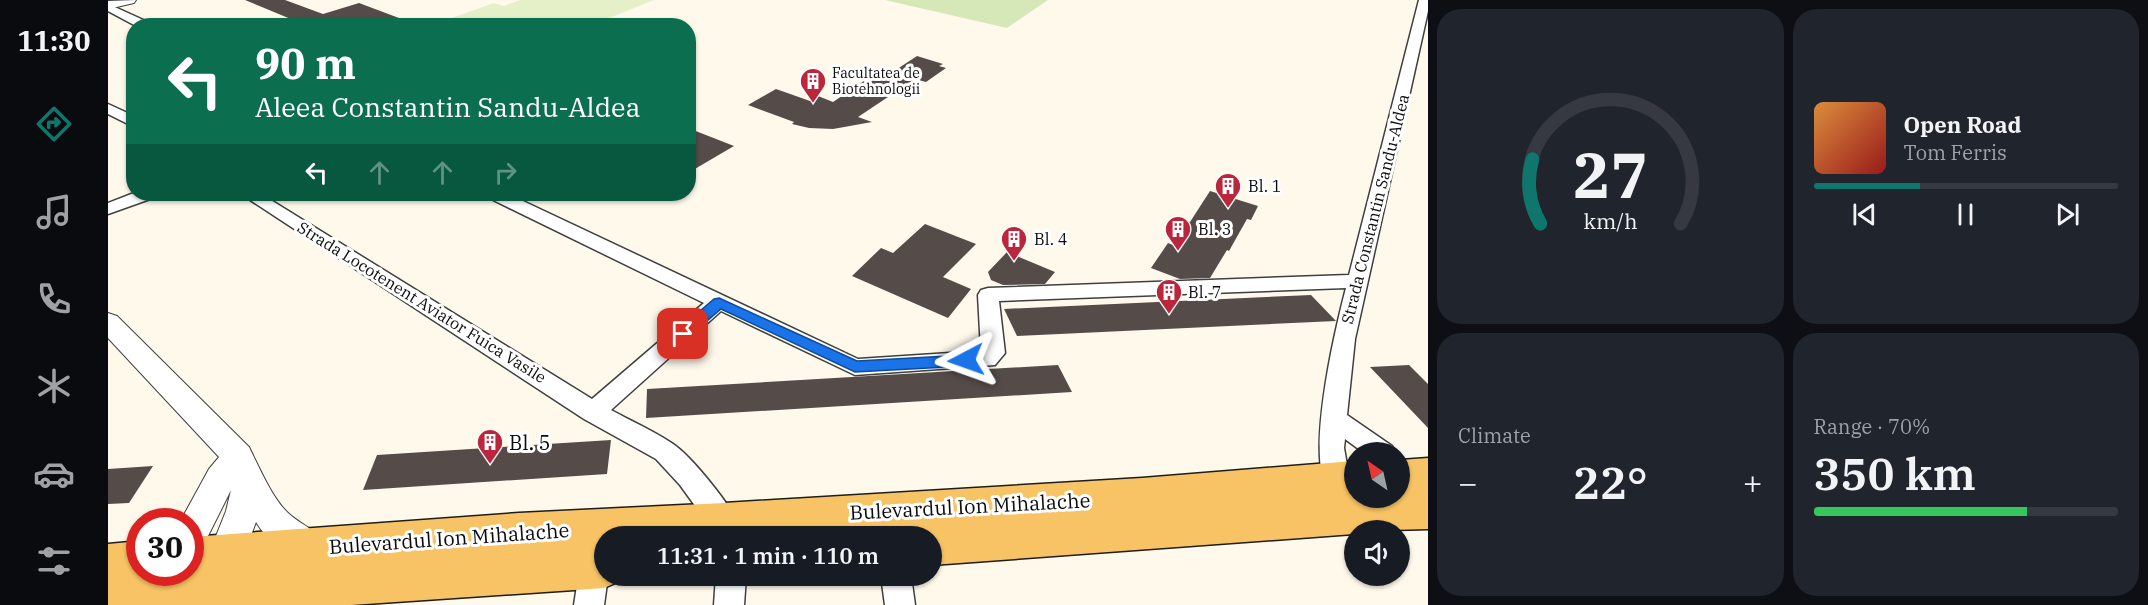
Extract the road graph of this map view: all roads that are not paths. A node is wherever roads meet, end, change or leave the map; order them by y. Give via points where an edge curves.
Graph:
1 (129, 0) edge
2 (1425, 0) edge
3 (108, 6) edge
4 (131, 18) edge
5 (1420, 56) edge
6 (108, 108) edge
7 (126, 118) edge
8 (129, 201) edge
9 (261, 201) edge
10 (510, 201) edge
11 (108, 209) edge
12 (1358, 281) junction
13 (719, 302) junction
14 (108, 322) edge
15 (593, 412) junction
16 (1335, 419) junction
17 (1367, 442) edge
18 (243, 468) junction
19 (1428, 475) edge
20 (1344, 476) edge
21 (1410, 476) edge
22 (1344, 491) edge
23 (1344, 492) edge
24 (1410, 506) edge
25 (1428, 510) edge
26 (724, 523) junction
27 (942, 543) edge
28 (309, 548) junction
29 (204, 549) edge
30 (108, 564) edge
31 (126, 565) edge
32 (204, 565) edge
33 (204, 570) edge
34 (594, 579) edge
35 (145, 586) edge
36 (730, 586) edge
37 (897, 586) edge
38 (424, 591) edge
39 (108, 603) edge
40 (729, 605) edge
41 (900, 605) edge

1 - 3 street
2 - 5 street, Strada Constantin Sandu-Aldea
3 - 4 street
5 - 12 street, Strada Constantin Sandu-Aldea
6 - 7 street
8 - 11 street
9 - 15 street, Strada Locotenent Aviator Fuica Vasile
10 - 13 street
12 - 13 street via 988,295 994,353 987,359 860,368
12 - 16 street, Strada Constantin Sandu-Aldea via 1344,339
13 - 15 street
14 - 18 street
15 - 26 street, Strada Locotenent Aviator Fuica Vasile via 665,452
16 - 17 street
16 - 20 street, Strada Constantin Sandu-Aldea via 1331,448
18 - 28 street via 275,523
18 - 29 street via 243,511
19 - 21 main road
22 - 26 main road, Bulevardul Ion Mihalache via 1143,496
23 - 27 main road, Bulevardul Ion Mihalache
24 - 25 main road, Bulevardul Ion Mihalache
26 - 28 main road, Bulevardul Ion Mihalache
28 - 32 main road, Bulevardul Ion Mihalache
30 - 31 main road, Bulevardul Ion Mihalache
33 - 38 main road, Bulevardul Ion Mihalache
34 - 38 main road, Bulevardul Ion Mihalache
35 - 39 main road, Bulevardul Ion Mihalache
36 - 40 street
37 - 41 street

